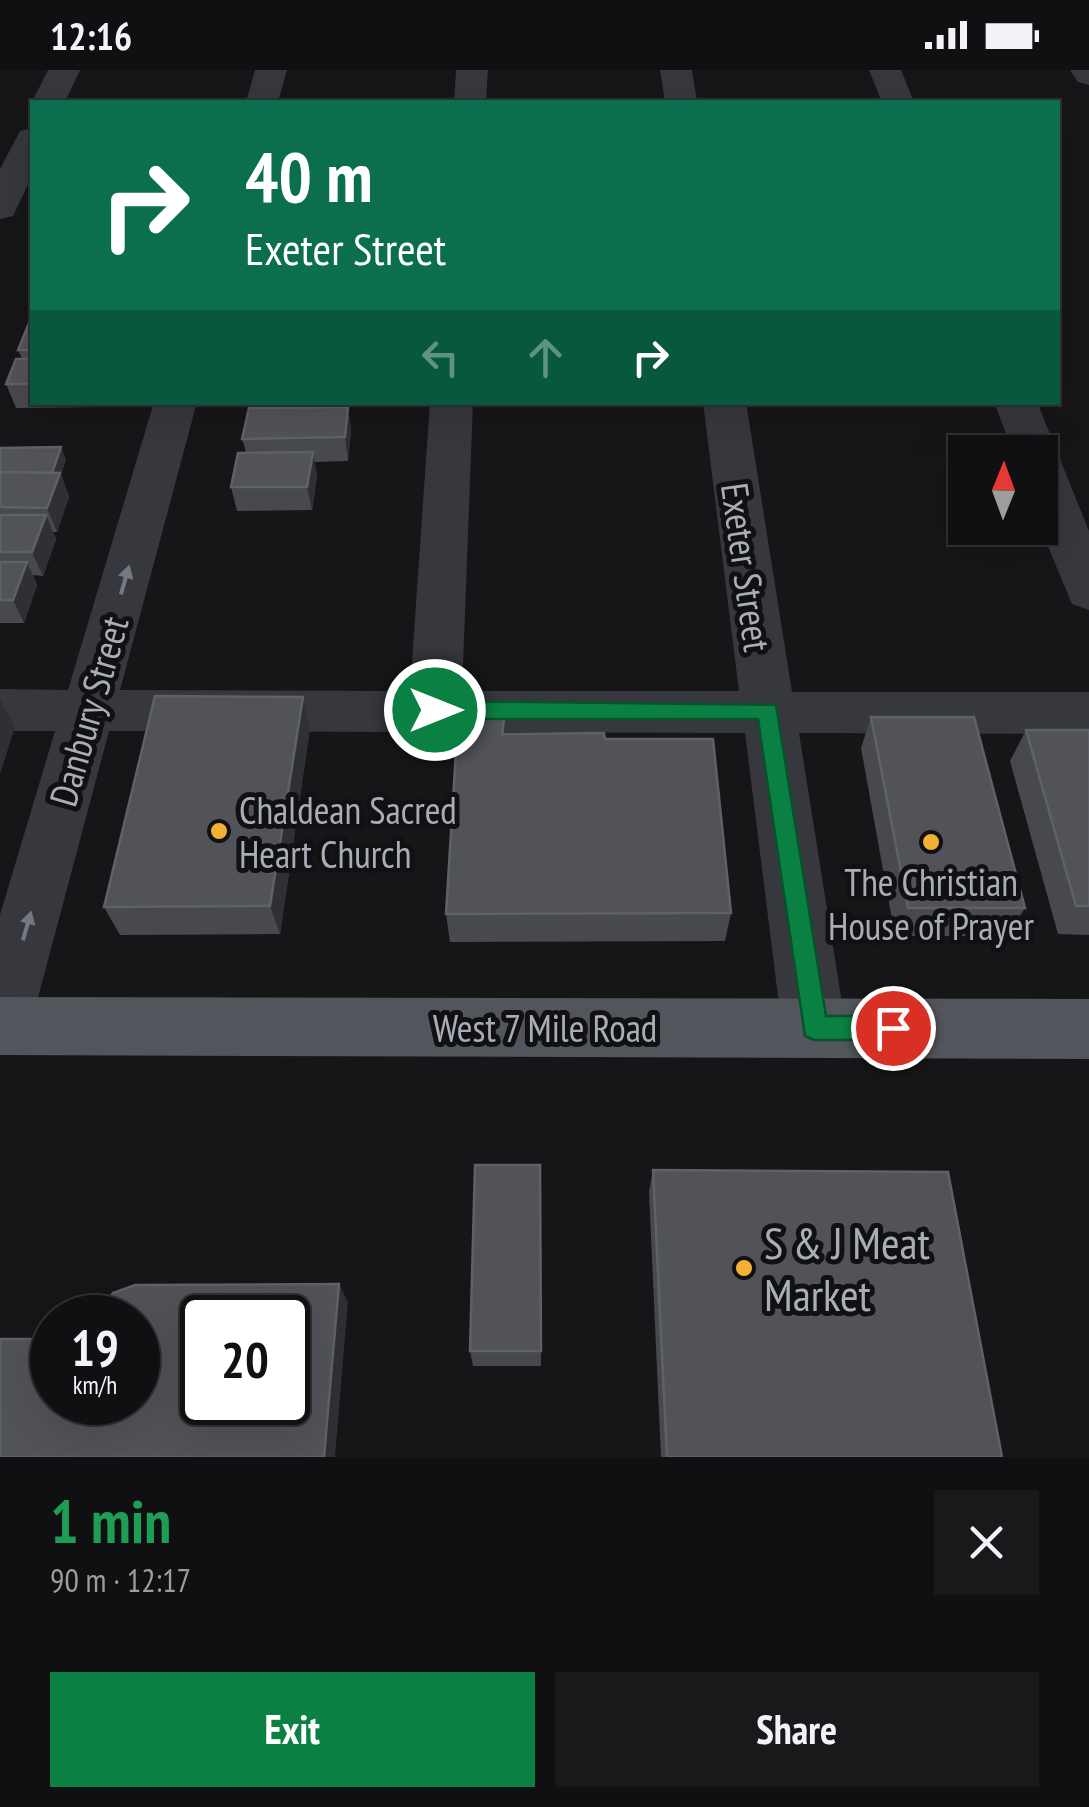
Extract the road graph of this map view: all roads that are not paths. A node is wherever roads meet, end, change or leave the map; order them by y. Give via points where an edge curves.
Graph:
1 (64, 70) edge
2 (271, 70) edge
3 (472, 70) edge
4 (676, 70) edge
5 (885, 70) edge
6 (50, 100) edge
7 (263, 100) edge
8 (470, 100) edge
9 (680, 100) edge
10 (897, 100) edge
11 (30, 142) edge
12 (0, 208) edge
13 (175, 405) edge
14 (452, 405) edge
15 (724, 405) edge
16 (1016, 405) edge
17 (1028, 435) edge
18 (1058, 512) edge
19 (1089, 592) edge
20 (89, 709) junction
21 (0, 710) edge
22 (435, 710) junction
23 (768, 711) junction
24 (1089, 713) edge
25 (0, 1023) edge
26 (814, 1028) junction
27 (1089, 1029) edge

1 - 6 street
2 - 7 street
3 - 8 street
4 - 9 street
5 - 10 street
11 - 12 street
20 -> 13 street, Danbury Street
14 - 22 street
15 - 23 street, Exeter Street
16 - 17 street
18 - 19 street
20 - 21 street
20 - 22 street
25 -> 20 street, Danbury Street
22 - 23 street
23 - 24 street
23 - 26 street, Exeter Street
25 - 26 main road, West 7 Mile Road
26 - 27 main road, West 7 Mile Road

